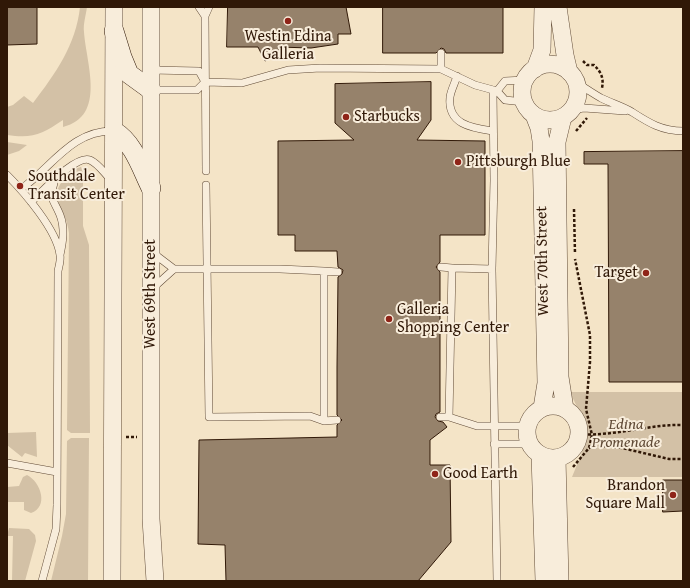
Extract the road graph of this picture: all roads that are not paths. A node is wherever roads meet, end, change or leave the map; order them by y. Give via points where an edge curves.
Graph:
1 (114, 7) edge
2 (151, 7) edge
3 (199, 7) edge
4 (209, 7) edge
5 (543, 7) edge
6 (558, 7) edge
7 (205, 16) junction
8 (114, 31) junction
9 (441, 53) dead end
10 (441, 69) junction
11 (151, 70) junction
12 (530, 74) junction
13 (457, 76) junction
14 (573, 78) junction
15 (205, 82) junction
16 (151, 90) junction
17 (495, 91) junction
18 (529, 109) junction
19 (631, 112) junction
20 (567, 113) junction
21 (114, 131) junction
22 (493, 131) junction
23 (683, 131) edge
24 (206, 171) dead end
25 (7, 175) edge
26 (54, 182) junction
27 (113, 183) junction
28 (206, 185) dead end
29 (151, 188) junction
30 (21, 189) junction
31 (31, 202) junction
32 (151, 251) junction
33 (60, 255) junction
34 (440, 267) dead end
35 (452, 268) junction
36 (174, 269) junction
37 (206, 269) junction
38 (492, 269) junction
39 (324, 271) junction
40 (338, 272) dead end
41 (151, 290) junction
42 (542, 408) junction
43 (565, 409) junction
44 (440, 417) dead end
45 (449, 417) junction
46 (337, 420) dead end
47 (324, 421) junction
48 (494, 425) junction
49 (527, 426) junction
50 (494, 444) junction
51 (535, 450) junction
52 (557, 458) junction
53 (7, 463) edge
54 (57, 472) junction
55 (42, 581) edge
56 (112, 581) edge
57 (155, 581) edge
58 (497, 581) edge
59 (544, 581) edge
60 (560, 581) edge

1 - 8 street
2 - 11 street, West 69th Street
3 - 7 lane
4 - 7 lane
5 - 12 street via 542,50
6 - 14 street via 562,42
7 - 15 lane
8 - 16 main road via 129,74
8 - 21 street
9 - 10 lane
10 - 13 lane
10 - 15 lane via 320,68 288,70 242,83
11 - 15 lane via 199,71
11 - 16 street, West 69th Street
12 - 14 street via 544,65 553,64 562,67
12 - 17 lane via 505,81
12 - 18 street via 523,88
13 - 17 lane
13 - 22 lane via 450,98 452,113 465,125
14 - 19 lane via 600,98
14 - 20 street via 577,98
15 - 16 lane via 197,90
15 - 24 lane
16 - 29 street, West 69th Street
17 - 18 lane via 505,100
17 - 22 lane
18 - 20 street via 546,120
18 - 42 street, West 70th Street via 539,128 541,141 546,383
19 - 20 lane via 596,109
19 - 23 lane via 648,123 673,131
20 - 43 street, West 70th Street via 557,142 560,377
21 - 27 street
21 - 29 main road via 122,136 133,150
21 - 30 lane via 95,134 69,146
22 - 38 lane
25 - 30 lane
26 - 27 lane via 62,172 78,161 89,160 99,166
26 - 31 lane
26 - 33 lane via 51,194 60,215 64,236
27 - 56 street
28 - 37 lane
29 - 32 street, West 69th Street
30 - 31 lane
31 - 33 lane via 46,222
32 - 36 lane
32 - 41 street, West 69th Street
33 - 54 lane
34 - 35 lane
35 - 38 lane
35 - 45 lane
36 - 37 lane
36 - 41 lane
37 - 39 lane
37 - 47 lane via 208,417 310,416
38 - 48 lane
39 - 40 lane
39 - 47 lane
41 - 57 street, West 69th Street via 151,520
42 - 43 street via 550,406
42 - 49 street via 536,412
43 - 52 street via 572,414 585,435 571,451
44 - 45 lane
45 - 48 lane via 478,426
46 - 47 lane
48 - 49 lane
48 - 50 lane
49 - 51 street via 527,438
50 - 51 lane
50 - 58 lane
51 - 52 street
51 - 59 street
52 - 60 street
53 - 54 lane
54 - 55 lane via 56,529

